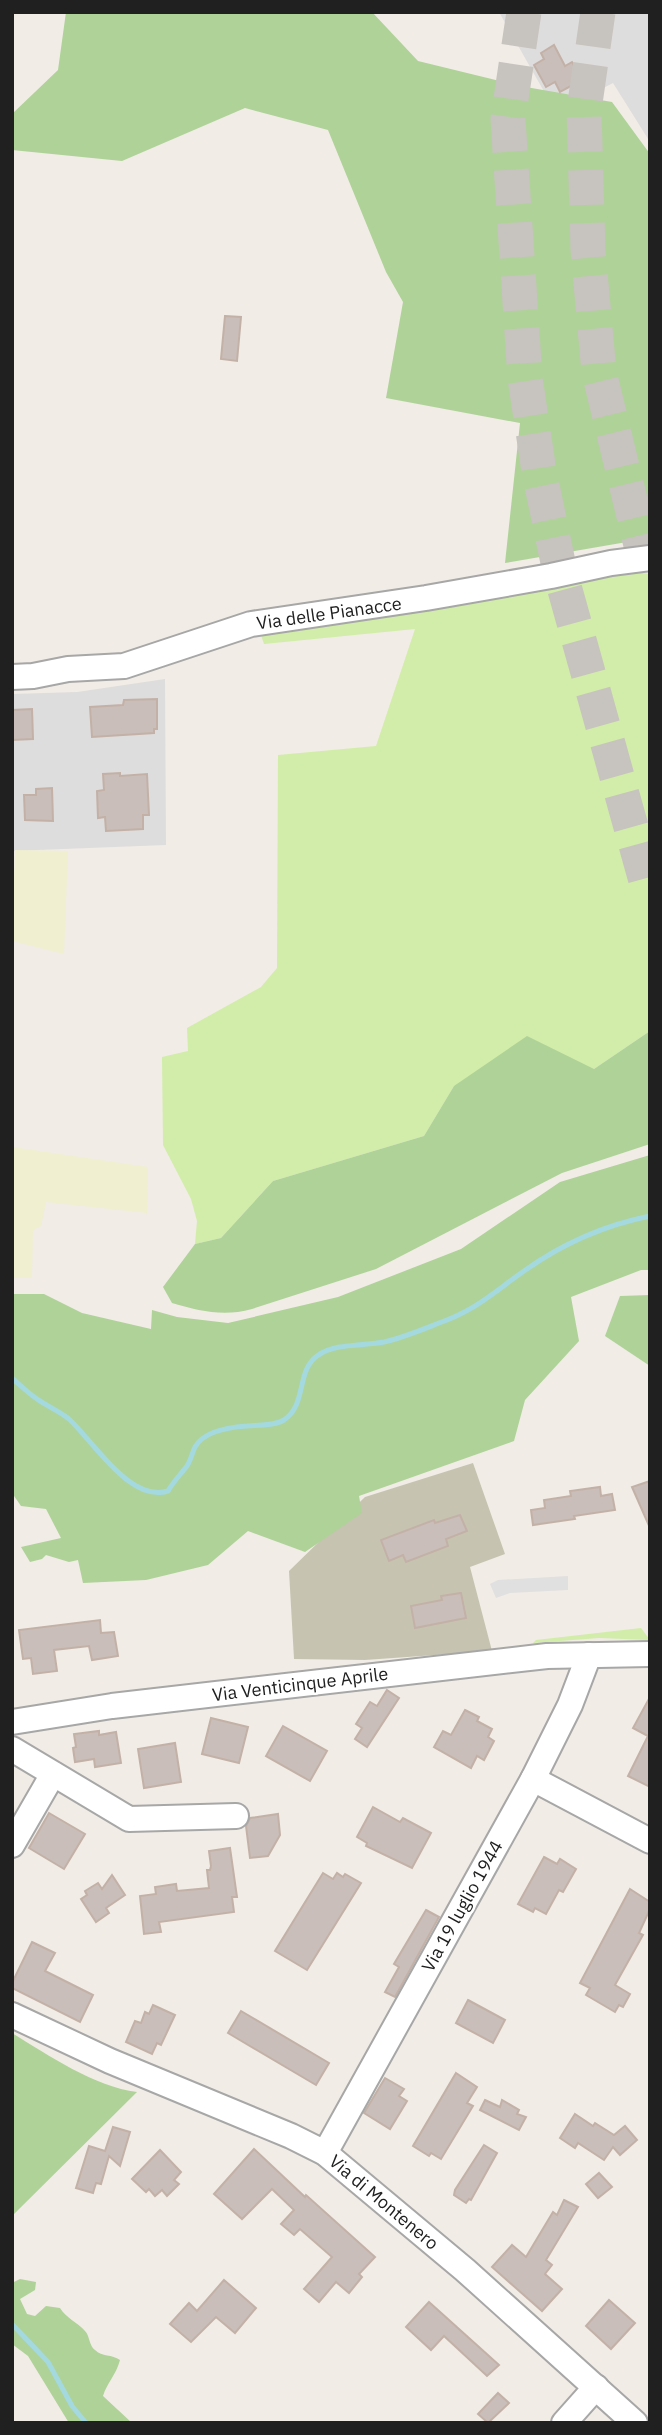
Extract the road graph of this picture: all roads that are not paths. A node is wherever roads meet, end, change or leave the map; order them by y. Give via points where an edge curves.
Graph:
1 (650, 558) edge
2 (12, 677) edge
3 (650, 1654) edge
4 (589, 1655) junction
5 (12, 1722) edge
6 (12, 1749) edge
7 (53, 1774) junction
8 (533, 1779) junction
9 (236, 1816) dead end
10 (650, 1841) edge
11 (12, 1844) edge
12 (12, 2015) edge
13 (325, 2153) junction
14 (596, 2387) junction
15 (564, 2423) edge
16 (635, 2423) edge

1 - 2 street, Via delle Pianacce via 251,624 124,666
3 - 4 street, Via Venticinque Aprile
4 - 5 street, Via Venticinque Aprile via 112,1706
4 - 8 street, Via 19 luglio 1944
6 - 7 street
7 - 9 street via 129,1819
7 - 11 street
8 - 10 street
8 - 13 street, Via 19 luglio 1944
12 - 13 street, Via di Montenero
13 - 14 street, Via di Montenero
14 - 15 street
14 - 16 street, Via di Montenero

